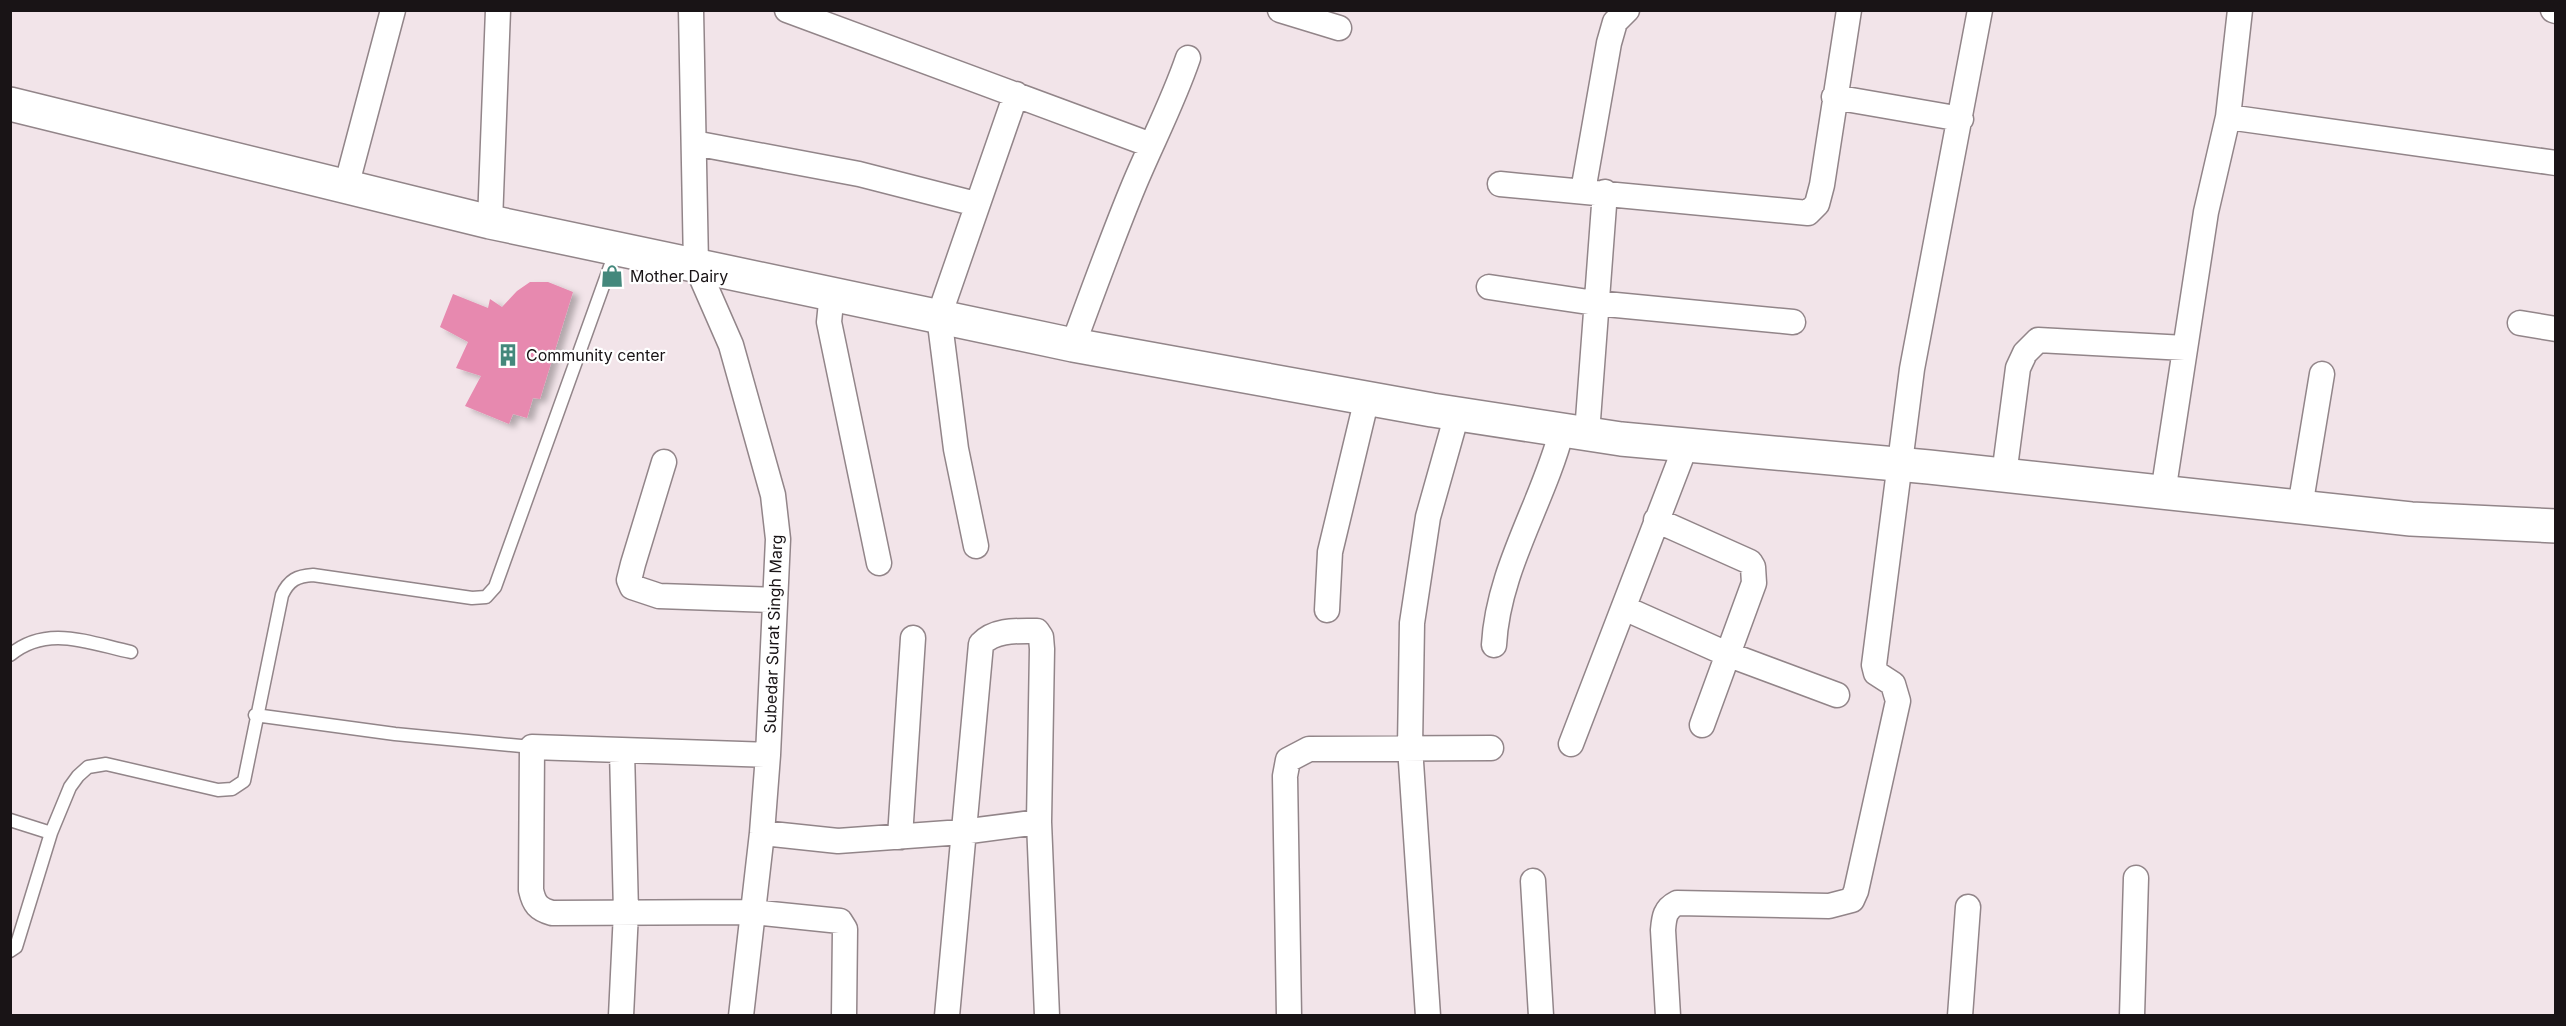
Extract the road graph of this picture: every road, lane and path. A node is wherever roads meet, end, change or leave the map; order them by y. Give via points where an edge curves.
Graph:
1 (393, 10) edge
2 (498, 10) edge
3 (691, 10) edge
4 (787, 10) edge
5 (1280, 10) edge
6 (1627, 10) edge
7 (1849, 10) edge
8 (1980, 10) edge
9 (2240, 10) edge
10 (1339, 28) dead end
11 (1188, 58) dead end
12 (1016, 94) junction
13 (1834, 97) junction
14 (10, 104) edge
15 (2228, 117) junction
16 (1961, 119) junction
17 (694, 142) junction
18 (1151, 145) junction
19 (2556, 163) edge
20 (1500, 184) dead end
21 (346, 187) junction
22 (1594, 191) junction
23 (976, 204) junction
24 (490, 222) junction
25 (617, 249) junction
26 (696, 265) junction
27 (1489, 287) dead end
28 (832, 294) junction
29 (1595, 303) junction
30 (939, 316) junction
31 (1793, 322) dead end
32 (2520, 323) dead end
33 (2556, 329) edge
34 (1073, 345) junction
35 (2185, 348) junction
36 (2322, 374) dead end
37 (1366, 398) junction
38 (1457, 414) junction
39 (1574, 432) junction
40 (1686, 445) junction
41 (664, 462) dead end
42 (1899, 464) junction
43 (2004, 475) junction
44 (2163, 493) junction
45 (2300, 507) junction
46 (1656, 520) junction
47 (2556, 526) edge
48 (976, 546) dead end
49 (879, 563) dead end
50 (775, 600) junction
51 (1624, 608) junction
52 (1327, 610) dead end
53 (913, 638) dead end
54 (1494, 645) dead end
55 (131, 652) dead end
56 (1727, 654) junction
57 (10, 655) edge
58 (1837, 695) dead end
59 (255, 715) junction
60 (1702, 725) dead end
61 (1571, 744) dead end
62 (532, 747) junction
63 (1410, 747) junction
64 (1491, 748) dead end
65 (622, 751) junction
66 (768, 755) junction
67 (10, 820) edge
68 (1040, 822) junction
69 (962, 832) junction
70 (51, 833) junction
71 (762, 833) junction
72 (900, 837) junction
73 (2136, 878) dead end
74 (1533, 881) dead end
75 (1968, 907) dead end
76 (626, 912) junction
77 (752, 912) junction
78 (10, 951) edge
79 (621, 1016) edge
80 (741, 1016) edge
81 (844, 1016) edge
82 (947, 1016) edge
83 (1047, 1016) edge
84 (1289, 1016) edge
85 (1428, 1016) edge
86 (1541, 1016) edge
87 (1668, 1016) edge
88 (1960, 1016) edge
89 (2132, 1016) edge

1 - 21 street
2 - 24 street
3 - 17 street
4 - 12 street
5 - 10 street
6 - 22 street via 1615,22 1609,43
7 - 13 street
8 - 16 street
9 - 15 street
11 - 18 street via 1173,102
12 - 18 street
12 - 23 street
13 - 16 street
13 - 22 street via 1822,184 1817,204 1808,213
14 - 21 street
15 - 19 street
15 - 35 street via 2206,212
16 - 42 street via 1911,369
17 - 23 street via 859,174
17 - 26 street
18 - 34 street via 1111,239
20 - 22 street
21 - 24 street
22 - 29 street
23 - 30 street
24 - 25 street
25 - 26 street
25 - 59 lane via 495,587 486,597 472,598 300,576 287,583 282,595
26 - 28 street
26 - 50 street, Subedar Surat Singh Marg via 731,345 773,495 778,539
27 - 29 street
28 - 30 street
28 - 49 street via 829,322
29 - 31 street
29 - 39 street
30 - 34 street
30 - 48 street via 956,449
32 - 33 street
34 - 37 street
35 - 43 street via 2038,340 2025,352 2018,368
35 - 44 street
36 - 45 street
37 - 38 street
37 - 52 street via 1330,552
38 - 39 street
38 - 63 street via 1428,518 1412,623
39 - 40 street
39 - 54 street via 1549,474 1505,581 1495,618
40 - 42 street
40 - 46 street
41 - 50 street via 633,564 629,580 632,587 659,596
42 - 43 street
42 - 87 street via 1874,665 1876,673 1893,684 1898,701 1856,891 1852,900 1829,906 1677,903 1669,907 1664,917
43 - 44 street
44 - 45 street
45 - 47 street via 2411,519
46 - 51 street
46 - 56 street via 1750,562 1753,567 1754,583
50 - 66 street, Subedar Surat Singh Marg
51 - 56 street
51 - 61 street
53 - 72 street
55 - 57 lane via 46,637
56 - 58 street
56 - 60 street
59 - 62 lane
59 - 70 lane via 244,781 232,789 218,790 106,764 88,767 70,787
62 - 65 street
62 - 76 street via 534,903 552,913
63 - 64 street
63 - 84 street via 1309,749 1288,760
63 - 85 street
65 - 66 street
65 - 76 street
66 - 71 street, Subedar Surat Singh Marg
67 - 70 lane
68 - 69 street
68 - 69 street via 1041,637 1037,631 995,634 981,644
68 - 83 street
69 - 72 street
69 - 82 street
70 - 78 lane via 16,947
71 - 72 street via 838,841
71 - 77 street, Subedar Surat Singh Marg
73 - 89 street
74 - 86 street
75 - 88 street
76 - 77 street
76 - 79 street
77 - 80 street, Subedar Surat Singh Marg
77 - 81 street via 843,924

